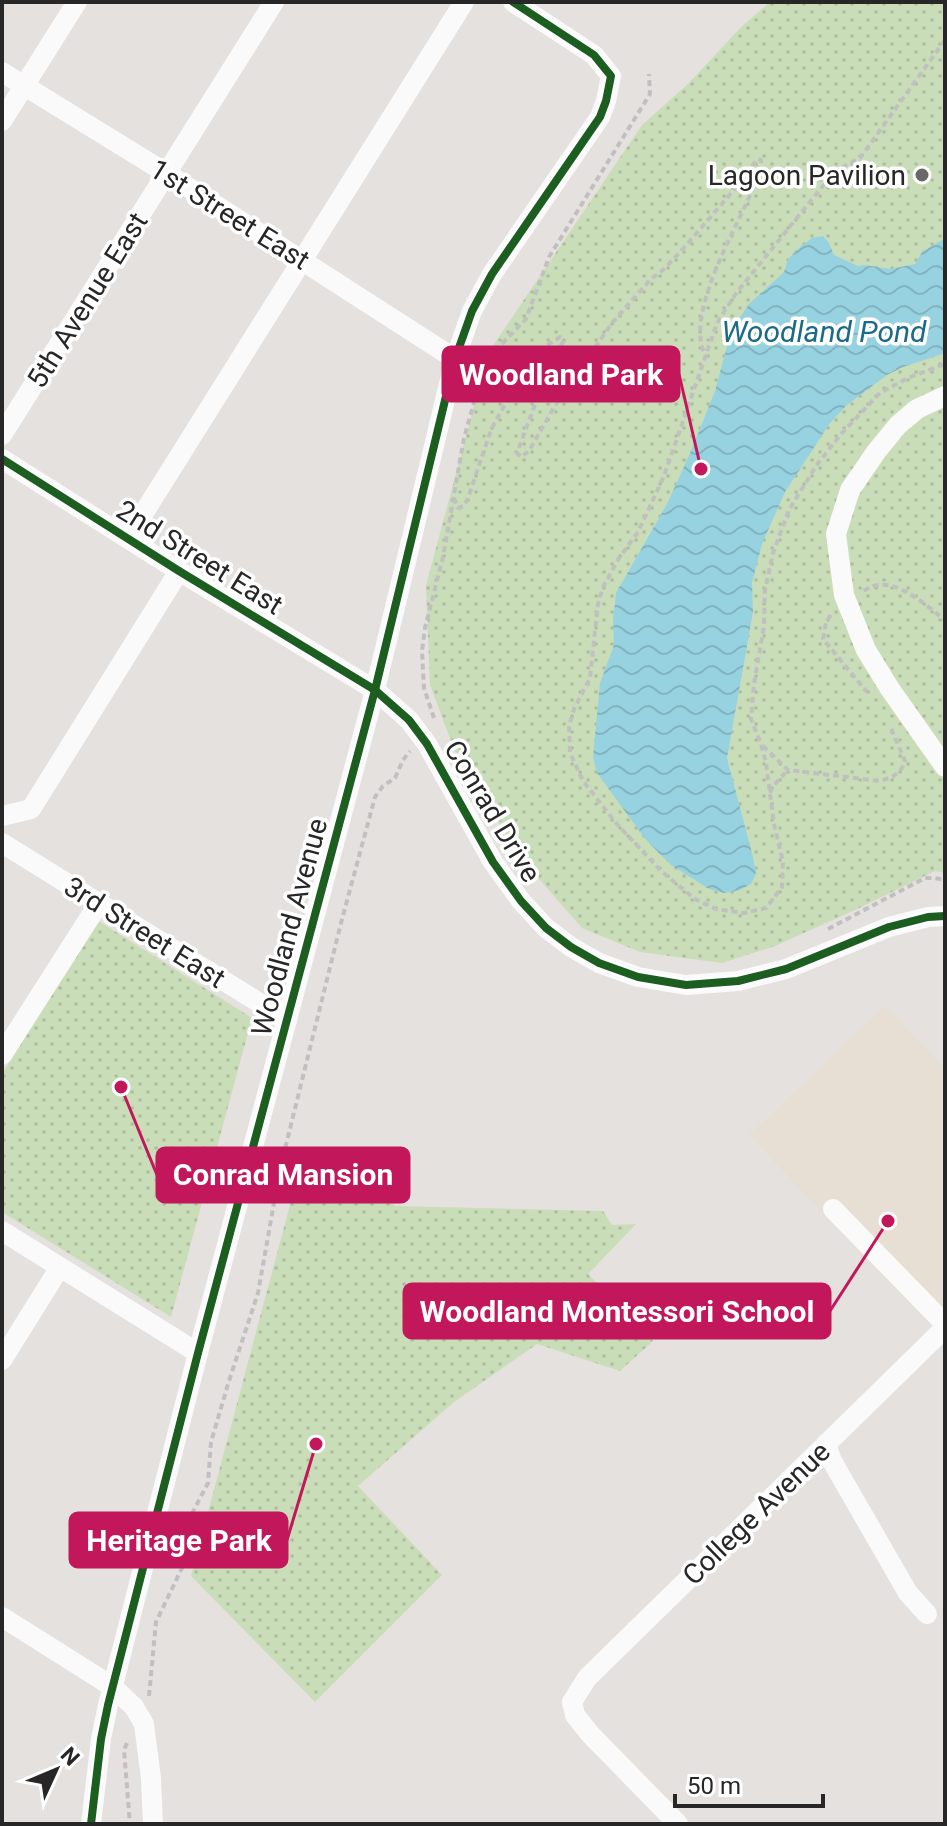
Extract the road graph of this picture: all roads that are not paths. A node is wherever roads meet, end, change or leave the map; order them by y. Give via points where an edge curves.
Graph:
1 (77, 2) edge
2 (274, 2) edge
3 (464, 2) edge
4 (513, 2) edge
5 (2, 72) edge
6 (24, 86) junction
7 (2, 121) edge
8 (166, 173) junction
9 (301, 260) junction
10 (455, 359) junction
11 (945, 396) edge
12 (2, 435) edge
13 (2, 459) edge
14 (128, 538) junction
15 (179, 571) junction
16 (375, 690) junction
17 (945, 767) edge
18 (2, 816) edge
19 (2, 843) edge
20 (945, 896) edge
21 (99, 903) junction
22 (936, 917) edge
23 (287, 1020) junction
24 (2, 1055) edge
25 (833, 1209) dead end
26 (2, 1231) edge
27 (60, 1267) junction
28 (945, 1326) edge
29 (198, 1353) junction
30 (2, 1360) edge
31 (826, 1444) junction
32 (927, 1614) dead end
33 (2, 1617) edge
34 (113, 1687) junction
35 (91, 1824) edge
36 (153, 1824) edge
37 (678, 1824) edge

1 - 6 street
2 - 8 street, 5th Avenue East
3 - 9 street
4 - 10 street, Woodland Avenue via 594,55 611,76 600,117 492,274
5 - 6 street, 1st Street East
6 - 7 street
6 - 8 street, 1st Street East
8 - 9 street, 1st Street East
8 - 12 street, 5th Avenue East
9 - 10 street, 1st Street East
9 - 14 street
10 - 16 street, Woodland Avenue
11 - 17 street via 917,409 876,452 850,490 836,534 844,595 866,650
13 - 14 street, 2nd Street East
14 - 15 street, 2nd Street East
15 - 16 street, 2nd Street East
15 - 18 street via 31,809
16 - 22 street, Conrad Drive via 427,744 521,901 546,928 599,963 638,977 686,985 738,981 786,969 889,927
16 - 23 street, Woodland Avenue
19 - 21 street, 3rd Street East
20 - 22 street
21 - 23 street, 3rd Street East
21 - 24 street
23 - 29 street, Woodland Avenue
25 - 28 street
26 - 27 street
27 - 29 street
27 - 30 street
28 - 31 street, College Avenue
29 - 34 street, Woodland Avenue
31 - 32 street via 908,1593
31 - 37 street, College Avenue via 587,1678 572,1702 590,1734
33 - 34 street
34 - 35 street, Woodland Avenue
34 - 36 street via 144,1724

